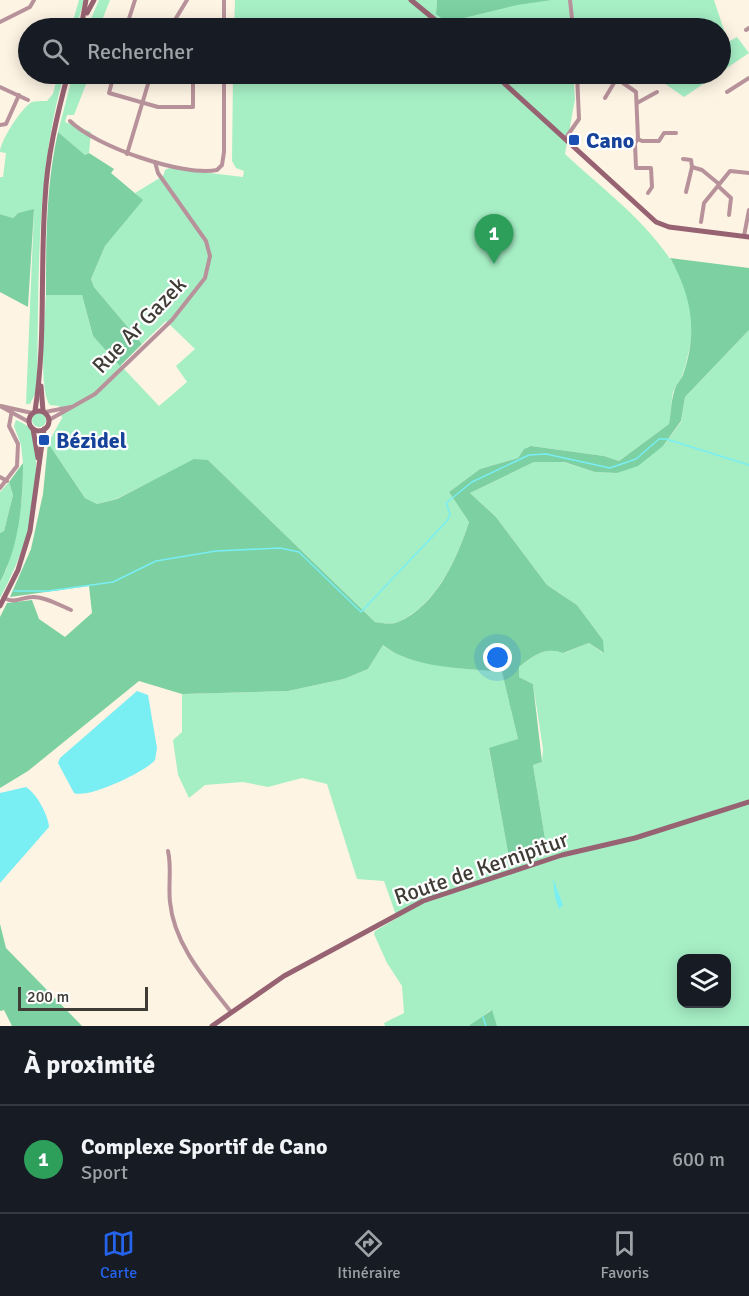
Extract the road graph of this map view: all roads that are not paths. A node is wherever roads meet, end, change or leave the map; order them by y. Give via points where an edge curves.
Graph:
1 (34, 0) edge
2 (86, 0) edge
3 (94, 0) edge
4 (135, 0) edge
5 (187, 0) edge
6 (224, 0) edge
7 (411, 0) edge
8 (570, 0) edge
9 (84, 17) joint
10 (129, 18) edge
11 (176, 18) edge
12 (224, 18) edge
13 (433, 18) edge
14 (572, 18) edge
15 (0, 22) edge
16 (749, 78) edge
17 (65, 84) edge
18 (111, 84) edge
19 (148, 84) edge
20 (193, 84) edge
21 (224, 84) edge
22 (505, 84) edge
23 (578, 84) edge
24 (613, 84) edge
25 (626, 84) edge
26 (0, 87) edge
27 (657, 92) dead end
28 (727, 92) dead end
29 (19, 95) junction
30 (605, 98) dead end
31 (28, 100) dead end
32 (142, 103) junction
33 (637, 103) junction
34 (70, 121) dead end
35 (0, 125) edge
36 (676, 133) dead end
37 (564, 139) junction
38 (638, 139) junction
39 (128, 154) junction
40 (683, 159) dead end
41 (155, 162) junction
42 (692, 167) junction
43 (749, 173) edge
44 (719, 185) junction
45 (686, 192) dead end
46 (648, 193) dead end
47 (749, 210) edge
48 (729, 215) dead end
49 (701, 222) dead end
50 (746, 237) edge
51 (40, 378) junction
52 (0, 406) edge
53 (75, 406) junction
54 (12, 412) junction
55 (33, 412) junction
56 (44, 412) junction
57 (49, 420) junction
58 (29, 422) junction
59 (33, 429) junction
60 (44, 429) junction
61 (38, 459) junction
62 (0, 477) edge
63 (7, 481) junction
64 (0, 488) edge
65 (4, 598) junction
66 (0, 606) edge
67 (71, 610) dead end
68 (749, 802) edge
69 (168, 850) dead end
70 (231, 1012) junction
71 (212, 1026) edge

1 - 15 street via 30,7
2 - 9 main road
3 - 9 main road
4 - 10 street
5 - 11 street
6 - 12 street
7 - 13 main road
8 - 14 street
16 - 28 street
17 - 51 main road via 54,129 45,197
18 - 32 street via 109,93
19 - 32 street
20 - 32 street via 193,107
21 - 41 street via 224,152 220,168 214,171
22 - 37 main road
23 - 37 street via 580,114
24 - 30 street
25 - 33 street via 635,90
26 - 29 street
27 - 33 street
29 - 31 street
29 - 35 street via 6,124
32 - 39 street
33 - 38 street
34 - 39 street
36 - 38 street via 664,133 659,141
37 - 50 main road via 660,225
38 - 46 street via 636,168 651,168 652,187
39 - 41 street
40 - 42 street via 691,160
41 - 53 street, Rue Ar Gazek via 158,173 206,242 208,270 172,320 95,394
42 - 44 street
42 - 45 street
43 - 44 street via 730,171
44 - 48 street via 731,198
44 - 49 street via 704,203
47 - 50 street
51 - 55 main road
51 - 56 main road
52 - 54 street
53 - 56 street, Rue Ar Gazek
53 - 57 street, Rue Ar Gazek
54 - 55 street
54 - 58 street
54 - 63 street via 9,426 19,449 17,466
55 - 56 main road
55 - 58 main road
56 - 57 main road
57 - 60 main road
58 - 59 main road
59 - 60 main road
59 - 61 main road
60 - 61 main road
61 - 65 main road via 30,531
62 - 63 street
63 - 64 street
65 - 66 main road
65 - 67 street via 16,602 39,598
68 - 70 main road, Route de Kernipitur via 635,838 562,855 423,901 284,976
69 - 70 street via 170,901 182,943
70 - 71 main road, Route de Kernipitur

